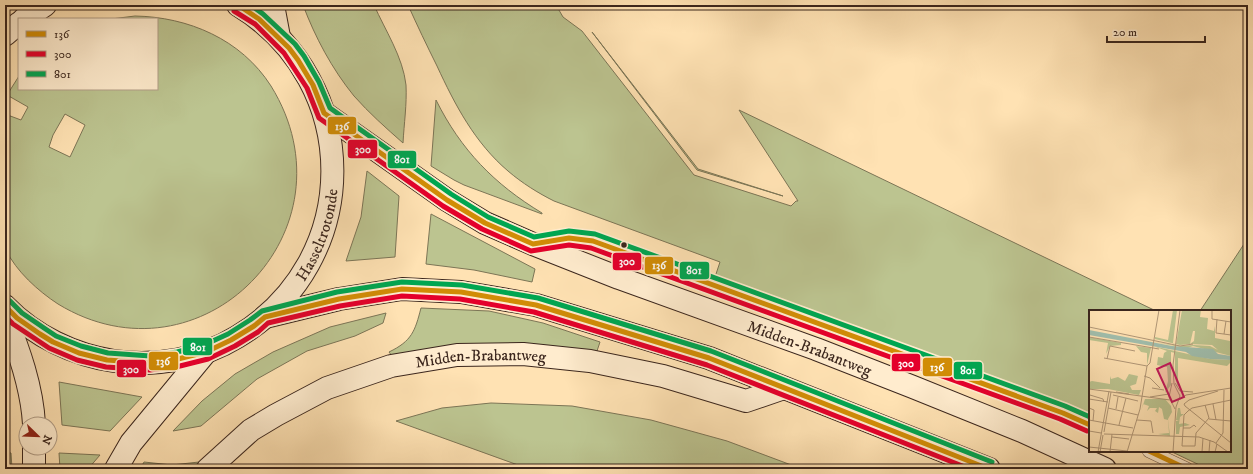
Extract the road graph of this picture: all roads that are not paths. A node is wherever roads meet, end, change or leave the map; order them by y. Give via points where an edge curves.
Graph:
1 (44, 5) edge
2 (238, 5) edge
3 (273, 5) edge
4 (24, 18) edge
5 (279, 37) junction
6 (324, 113) junction
7 (533, 244) junction
8 (5, 306) edge
9 (5, 316) edge
10 (265, 317) junction
11 (206, 352) junction
12 (784, 388) junction
13 (33, 416) edge
14 (1089, 425) edge
15 (1151, 452) edge
16 (34, 456) edge
17 (34, 469) edge
18 (116, 469) edge
19 (208, 469) edge
20 (989, 469) edge
21 (1105, 469) edge
22 (1187, 469) edge

1 - 4 main road
2 - 5 main road, Hasseltrotonde via 260,19
3 - 5 main road
5 - 6 main road, Hasseltrotonde via 306,72
6 - 7 main road, Midden-Brabantweg via 447,200 485,223
6 - 10 main road, Hasseltrotonde via 330,137 333,168 325,224 312,259 302,275
7 - 14 lane, Midden-Brabantweg via 569,238 593,240 1056,410
7 - 21 main road, Midden-Brabantweg via 913,387 1022,431
8 - 11 main road, Hasseltrotonde via 47,338 93,357 121,362 150,363
9 - 13 main road via 18,346
10 - 11 main road, Hasseltrotonde via 231,340
10 - 12 main road via 339,299 402,289 461,292 536,305 709,358
11 - 18 main road via 131,443
12 - 19 main road, Midden-Brabantweg via 746,401 662,376 590,361 523,354 457,355 391,366 328,388 251,430
12 - 20 main road
15 - 22 lane
16 - 17 main road

